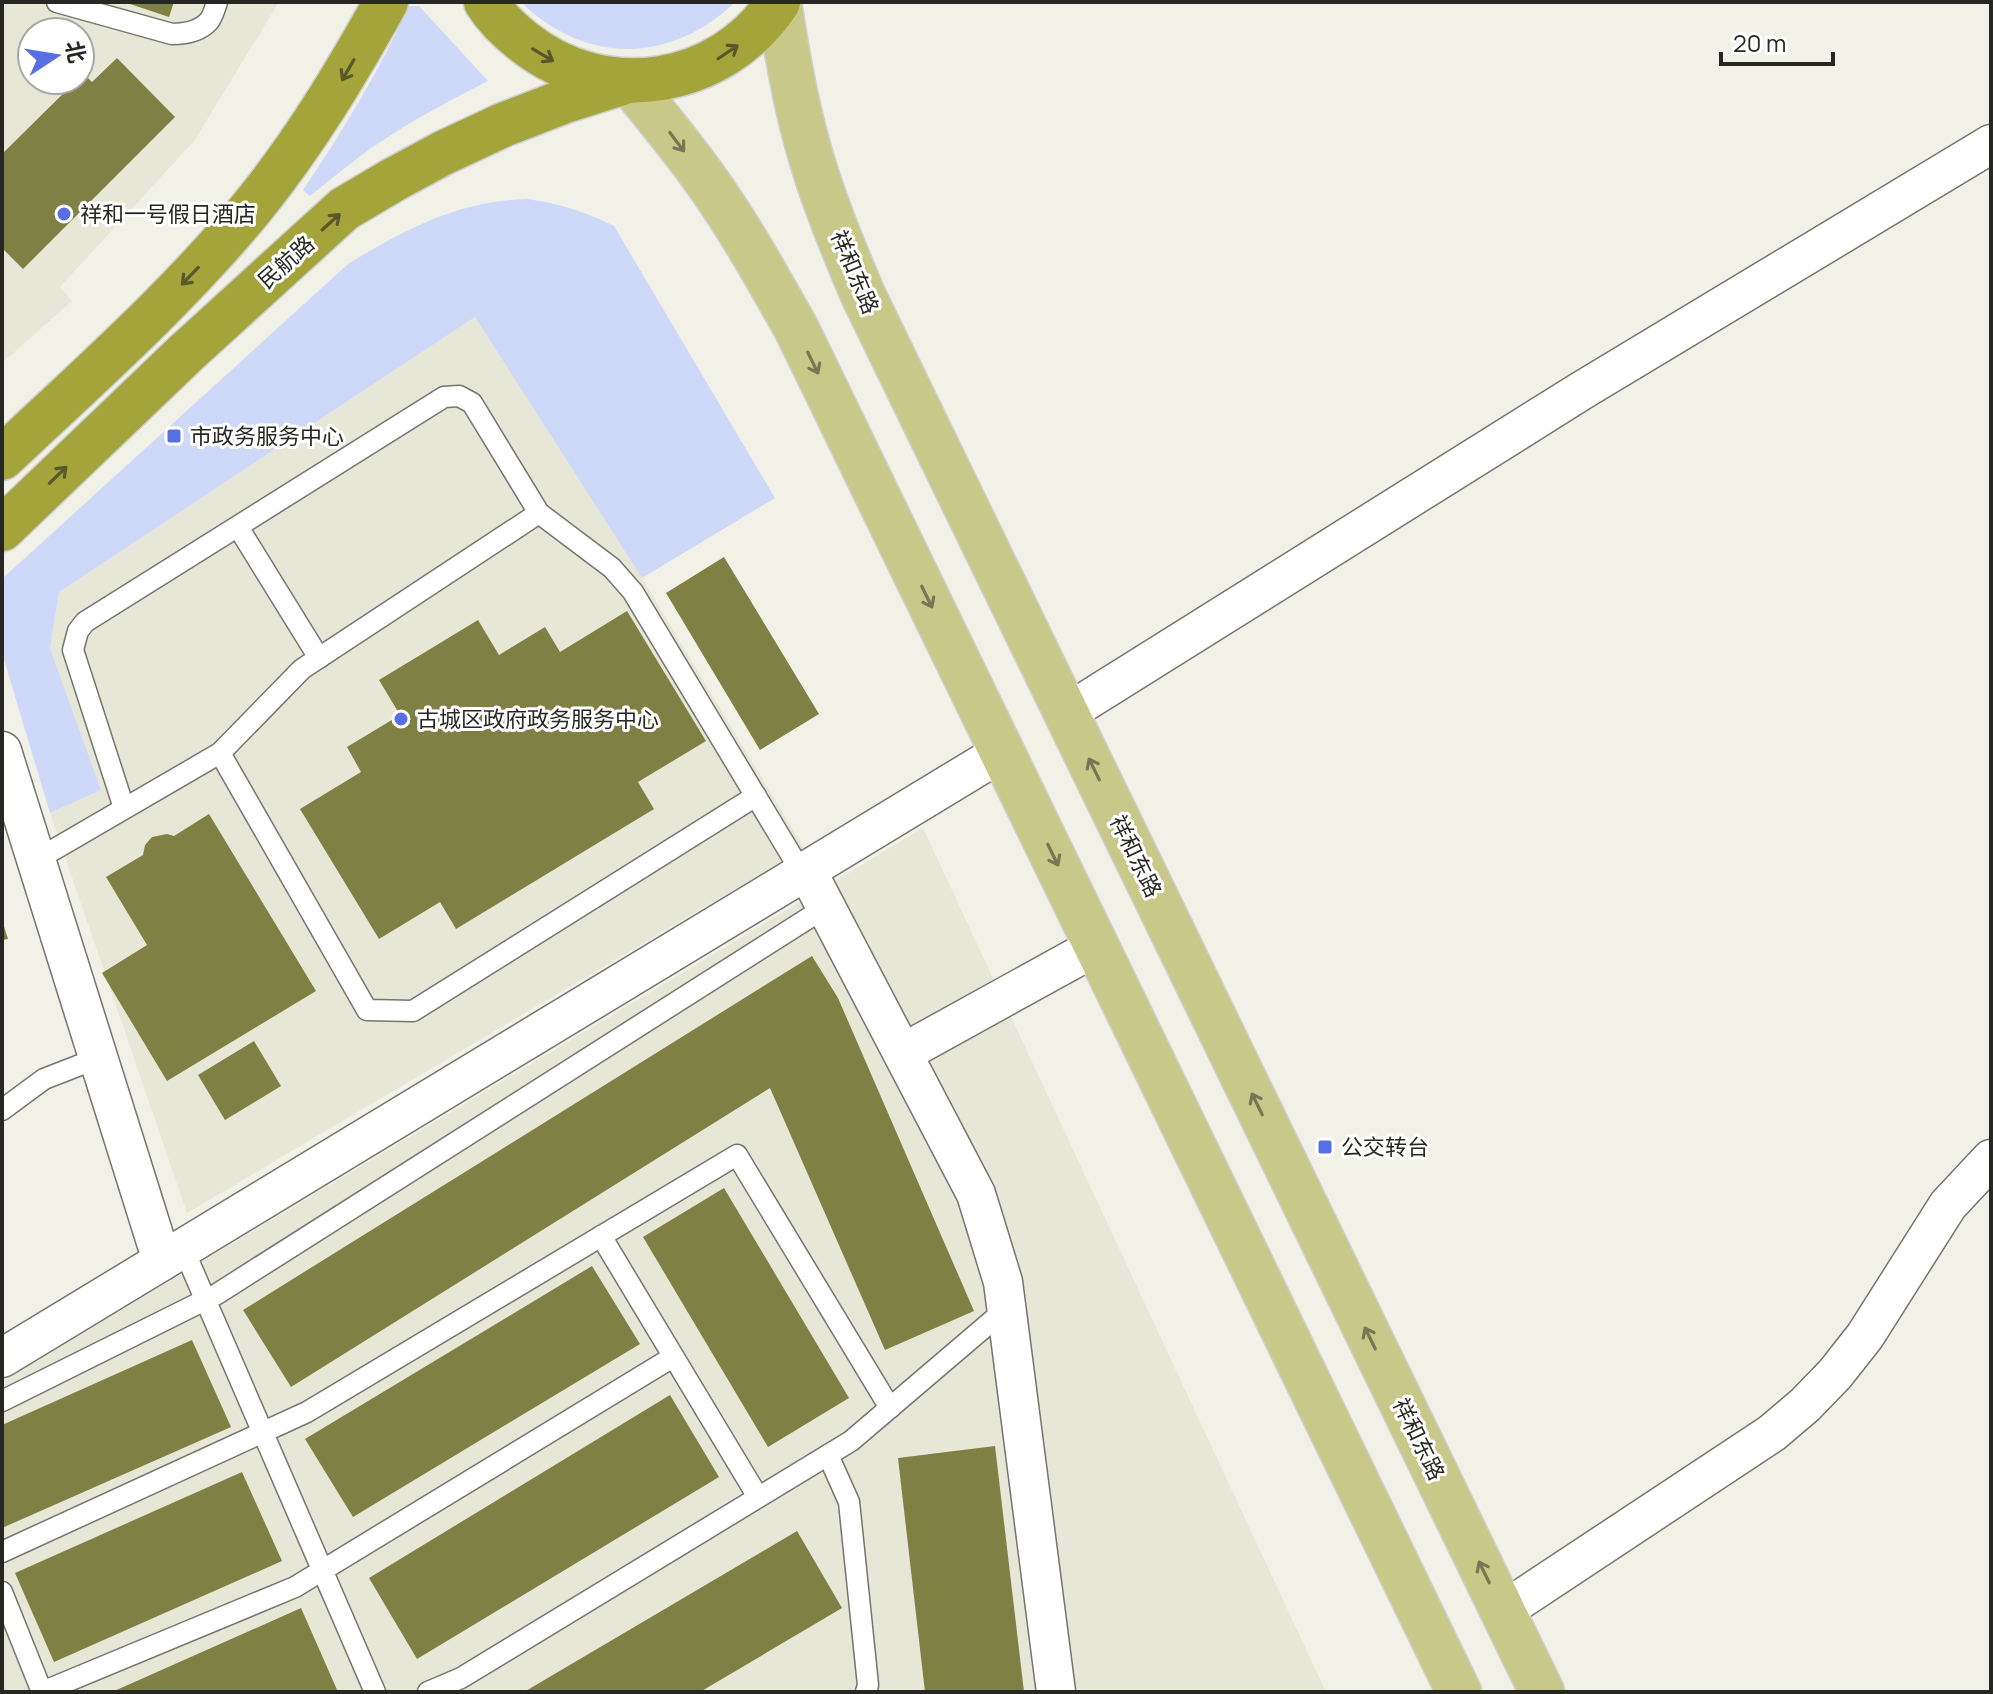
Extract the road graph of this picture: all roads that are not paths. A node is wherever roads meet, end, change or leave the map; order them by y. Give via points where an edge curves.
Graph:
1 (57, 2) edge
2 (217, 2) edge
3 (386, 2) edge
4 (486, 2) edge
5 (778, 2) edge
6 (628, 81) junction
7 (1991, 144) edge
8 (2, 458) edge
9 (539, 513) junction
10 (238, 527) junction
11 (2, 529) edge
12 (319, 658) junction
13 (1067, 713) junction
14 (2, 751) edge
15 (1002, 752) junction
16 (220, 753) junction
17 (756, 796) junction
18 (124, 808) junction
19 (36, 860) junction
20 (805, 872) junction
21 (826, 907) junction
22 (1097, 946) junction
23 (903, 1053) junction
24 (98, 1058) junction
25 (2, 1110) edge
26 (1991, 1159) edge
27 (601, 1236) junction
28 (172, 1254) junction
29 (205, 1300) junction
30 (1007, 1308) junction
31 (673, 1357) junction
32 (2, 1358) edge
33 (2, 1401) edge
34 (890, 1408) junction
35 (263, 1432) junction
36 (828, 1455) junction
37 (758, 1497) junction
38 (2, 1552) edge
39 (323, 1570) junction
40 (2, 1592) edge
41 (1503, 1611) junction
42 (375, 1692) edge
43 (428, 1692) edge
44 (866, 1692) edge
45 (1056, 1692) edge
46 (1459, 1692) edge
47 (1542, 1692) edge

1 - 2 lane via 172,34 195,30 211,20
3 -> 8 highway via 343,79 246,214 156,312
4 -> 6 highway via 538,53 566,68
6 -> 5 highway via 659,79 719,58 746,40
5 - 13 main road, 祥和东路 via 807,142 842,245
11 -> 6 highway, 民航路 via 344,209 503,125
6 -> 15 main road via 705,179 796,328
7 - 13 street via 1581,391
9 - 10 lane via 472,403 459,396 444,397
9 - 12 lane
9 - 17 lane via 612,568 633,592
10 - 12 lane
10 - 18 lane via 78,631 73,650
12 - 16 lane
41 -> 13 main road, 祥和东路
14 - 19 street
15 - 20 street
15 -> 22 main road
16 - 17 lane via 367,1010 413,1011
16 - 18 lane
17 - 20 lane
18 - 19 lane
19 - 24 street
20 - 21 street
20 - 28 street
21 - 23 street
21 - 29 lane
22 - 23 street
22 - 46 main road
23 - 30 street via 976,1194
24 - 25 lane via 44,1079
24 - 28 street
26 - 41 street via 1948,1205 1865,1336 1805,1405 1772,1433
27 - 31 lane
27 - 34 lane via 737,1155
27 - 35 lane via 307,1412
28 - 29 lane
28 - 32 street
29 - 33 lane
29 - 35 lane
30 - 34 lane
30 - 45 street
31 - 37 lane
31 - 39 lane
34 - 36 lane
35 - 38 lane
35 - 39 lane
36 - 37 lane
36 - 44 lane via 849,1502
37 - 43 lane via 461,1678
39 - 40 lane via 295,1587 42,1692
39 - 42 lane
41 - 47 main road, 祥和东路

